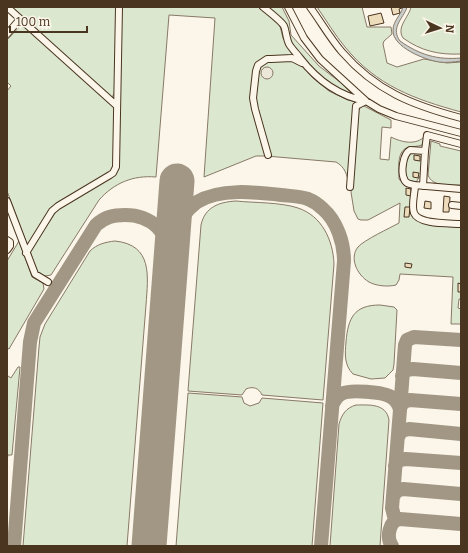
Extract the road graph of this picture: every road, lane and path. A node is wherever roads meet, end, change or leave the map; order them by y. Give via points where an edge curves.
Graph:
1 (7, 7) edge
2 (118, 7) edge
3 (263, 7) edge
4 (288, 7) edge
5 (310, 7) edge
6 (20, 19) junction
7 (7, 34) edge
8 (274, 59) junction
9 (306, 65) junction
10 (261, 71) dead end
11 (366, 101) junction
12 (117, 106) junction
13 (461, 118) edge
14 (461, 133) edge
15 (461, 144) edge
16 (425, 151) junction
17 (268, 155) dead end
18 (415, 185) junction
19 (423, 186) junction
20 (350, 187) dead end
21 (461, 189) edge
22 (7, 201) edge
23 (452, 205) dead end
24 (461, 206) edge
25 (461, 224) edge
26 (7, 240) edge
27 (7, 250) edge
28 (26, 253) junction
29 (48, 282) dead end

1 - 6 street
2 - 12 street
3 - 9 street via 284,26 290,45
4 - 11 street via 304,38 320,59
5 - 13 street via 341,52 374,82 412,103
6 - 7 street
6 - 12 street
8 - 9 street via 292,58
8 - 10 street via 262,64
8 - 17 street via 267,59 258,65 253,98
9 - 11 street via 322,82 335,90 354,99
11 - 14 street via 396,116
11 - 20 street via 356,106
12 - 28 street via 116,164 113,173 52,211
15 - 16 street via 427,135
16 - 18 street via 410,150 405,156 404,177 408,184
16 - 19 street
18 - 19 street
18 - 25 street via 413,208 418,218 425,221
19 - 21 street
22 - 28 street
23 - 24 street
26 - 27 street via 10,242
28 - 29 street via 35,274

